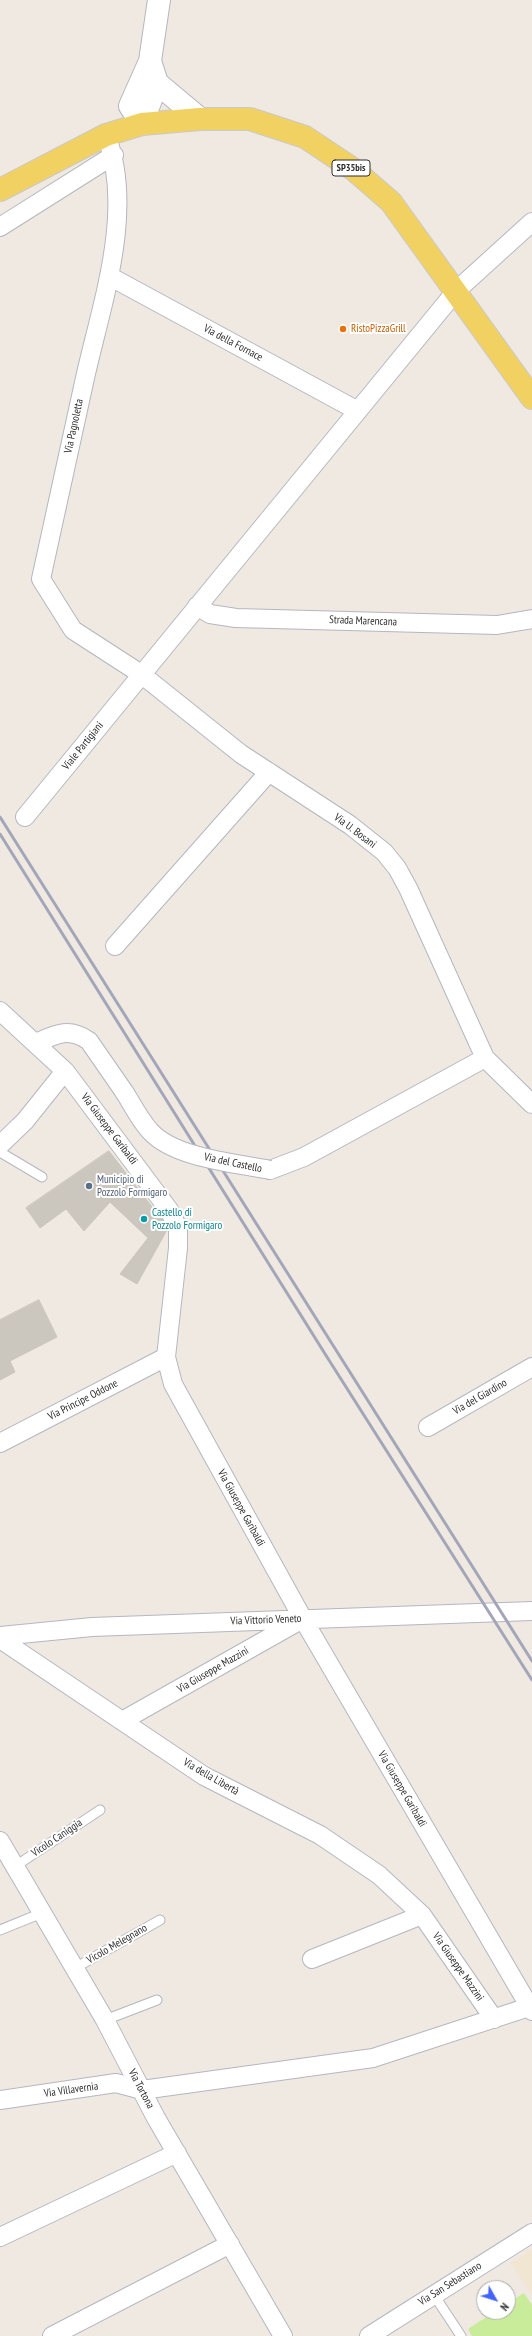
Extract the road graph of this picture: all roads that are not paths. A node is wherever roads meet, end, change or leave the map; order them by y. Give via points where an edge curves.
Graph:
1 (159, 0) edge
2 (150, 61) junction
3 (157, 82) junction
4 (130, 106) junction
5 (200, 119) junction
6 (142, 124) junction
7 (106, 135) junction
8 (114, 155) junction
9 (0, 190) edge
10 (532, 222) edge
11 (0, 227) edge
12 (109, 276) junction
13 (456, 291) junction
14 (532, 398) edge
15 (358, 411) junction
16 (197, 606) junction
17 (532, 619) edge
18 (141, 674) junction
19 (269, 772) junction
20 (25, 817) dead end
21 (115, 946) dead end
22 (0, 1011) edge
23 (36, 1044) junction
24 (485, 1058) junction
25 (65, 1072) junction
26 (532, 1104) edge
27 (0, 1145) edge
28 (0, 1152) edge
29 (42, 1177) dead end
30 (166, 1357) junction
31 (532, 1367) edge
32 (428, 1427) dead end
33 (0, 1444) edge
34 (532, 1611) edge
35 (302, 1619) junction
36 (0, 1637) edge
37 (122, 1721) junction
38 (100, 1810) dead end
39 (0, 1841) edge
40 (14, 1867) junction
41 (42, 1912) junction
42 (422, 1915) junction
43 (160, 1920) dead end
44 (0, 1930) edge
45 (312, 1959) dead end
46 (75, 1968) junction
47 (157, 2000) dead end
48 (531, 2008) edge
49 (494, 2019) junction
50 (105, 2020) junction
51 (142, 2090) junction
52 (0, 2100) edge
53 (177, 2153) junction
54 (532, 2233) edge
55 (0, 2237) edge
56 (230, 2244) junction
57 (434, 2295) junction
58 (52, 2336) edge
59 (283, 2336) edge
60 (369, 2336) edge
61 (461, 2336) edge

1 - 2 street
2 - 3 street
2 - 4 street
3 - 5 street
3 - 6 street
4 - 6 street
4 - 7 street
5 - 6 main road, SP35bis
5 - 13 main road, SP35bis via 250,119 305,137 347,164 391,202
6 - 7 main road, SP35bis
7 - 8 street, Via Pagnoletta
7 - 9 main road, SP35bis
8 - 11 street
8 - 12 street, Via Pagnoletta via 117,218
10 - 13 street, Viale Partigiani
12 - 15 street, Via della Fornace
12 - 18 street, Via Pagnoletta via 41,579 73,630
13 - 14 main road, SP35bis
13 - 15 street, Viale Partigiani
15 - 16 street, Viale Partigiani
16 - 17 street, Strada Marencana via 210,614 236,618 497,625
16 - 18 street, Viale Partigiani
18 - 19 street, Via U. Bosani via 241,754
18 - 20 street, Viale Partigiani
19 - 21 street
19 - 24 street, Via U. Bosani via 350,825 384,852 397,868
22 - 23 street, Via Giuseppe Garibaldi
23 - 24 street, Via del Castello, bridge via 54,1035 69,1032 81,1035 89,1041 150,1131 169,1146 180,1152 270,1170 304,1156
23 - 25 street, Via Giuseppe Garibaldi
24 - 26 street
25 - 27 street via 25,1121
25 - 30 street, Via Giuseppe Garibaldi via 169,1210 178,1228
28 - 29 lane
30 - 33 street, Via Principe Oddone
30 - 35 street, Via Giuseppe Garibaldi via 173,1384
31 - 32 street, Via del Giardino
34 - 35 street, Via Vittorio Veneto
35 - 36 street, Via Vittorio Veneto via 92,1627
35 - 37 street, Via Giuseppe Mazzini
35 - 48 street, Via Giuseppe Garibaldi
36 - 37 street, Via della Libertà
37 - 42 street, Via della Libertà via 204,1776 320,1836 379,1875
38 - 40 lane, Vicolo Caniggia
39 - 40 street, Via Tortona
40 - 41 street, Via Tortona
41 - 44 lane
41 - 46 street, Via Tortona
42 - 45 street
42 - 49 street, Via Giuseppe Mazzini
43 - 46 lane, Vicolo Melegnano
46 - 50 street, Via Tortona
47 - 50 lane
48 - 49 street
49 - 51 street via 373,2058
50 - 51 street, Via Tortona
51 - 52 street, Via Villavernia via 116,2084
51 - 53 street, Via Tortona
53 - 55 street
53 - 56 street, Via Tortona
54 - 57 street, Via San Sebastiano
56 - 58 street
56 - 59 street, Via Tortona
57 - 60 street, Via San Sebastiano
57 - 61 lane

